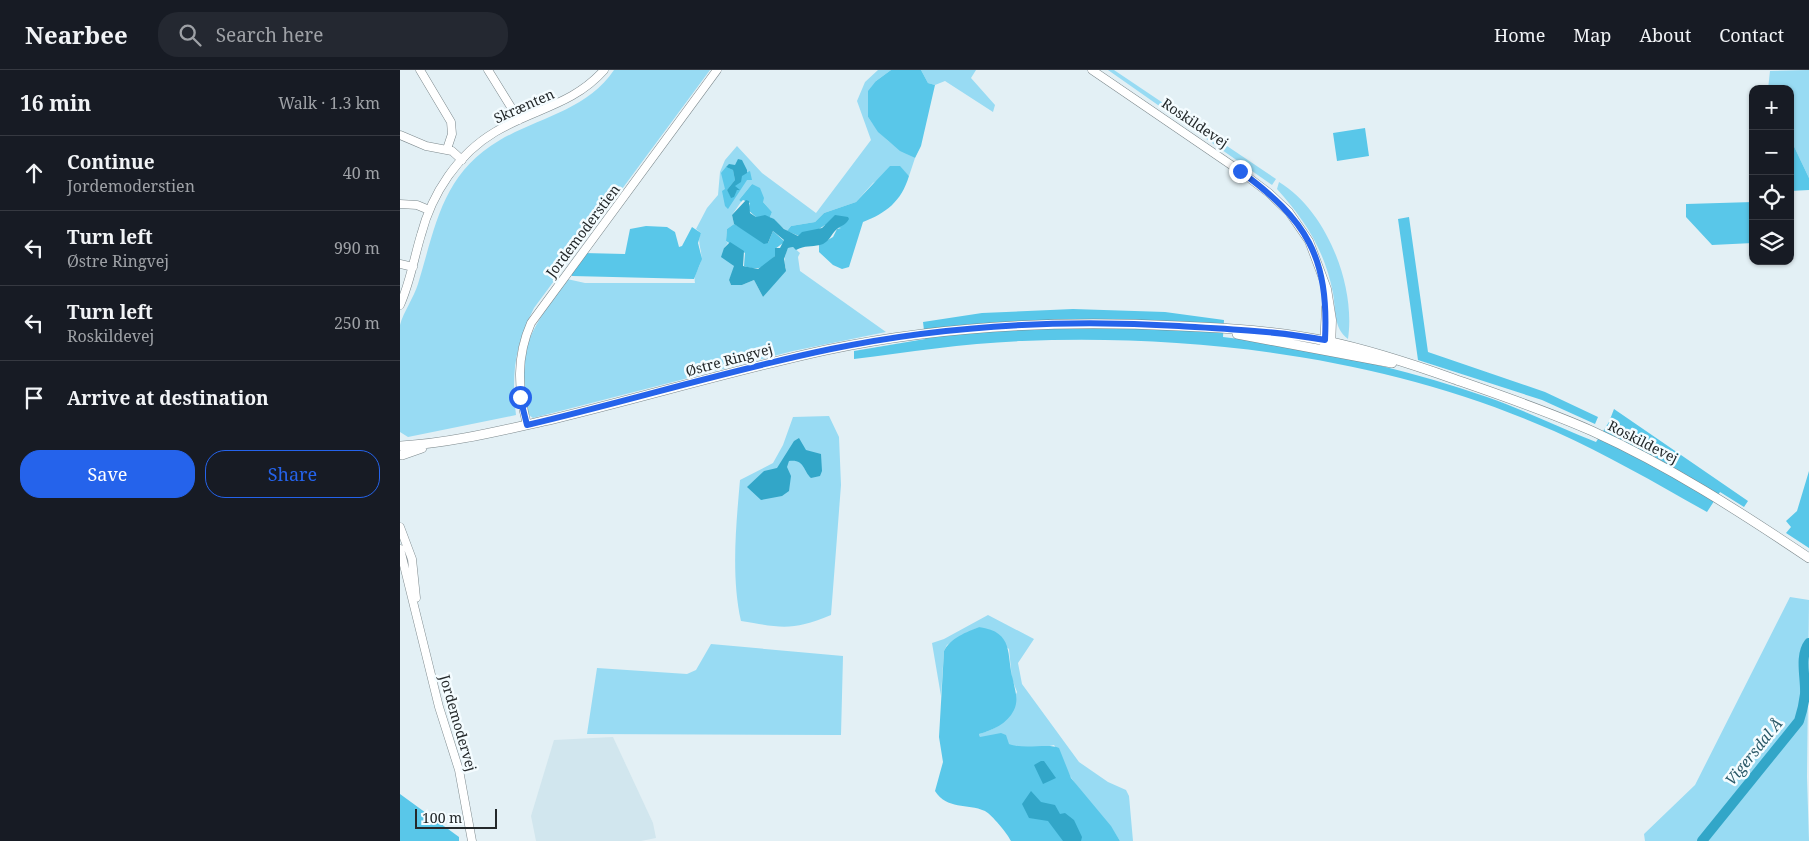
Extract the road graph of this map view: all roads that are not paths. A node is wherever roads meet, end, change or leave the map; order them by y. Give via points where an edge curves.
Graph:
1 (420, 70) edge
2 (488, 70) edge
3 (604, 70) edge
4 (717, 70) edge
5 (1092, 70) edge
6 (1103, 73) edge
7 (519, 120) junction
8 (400, 135) edge
9 (447, 149) junction
10 (462, 160) junction
11 (400, 204) edge
12 (429, 210) junction
13 (400, 264) edge
14 (413, 267) junction
15 (400, 305) edge
16 (1328, 345) junction
17 (527, 425) junction
18 (401, 452) edge
19 (400, 527) edge
20 (400, 550) edge
21 (1809, 558) edge
22 (417, 612) junction
23 (472, 841) edge

1 - 9 street via 451,122 452,134
2 - 7 street
3 - 7 street, Skrænten via 577,95
4 - 17 street, Jordemoderstien via 532,323 522,349 519,376
5 - 6 street, Roskildevej
6 - 16 street, Roskildevej via 1280,202 1314,251 1329,300
7 - 10 street, Skrænten via 484,140
8 - 9 street via 426,146
9 - 10 street
10 - 12 street, Skrænten via 441,186
11 - 12 street
12 - 14 street, Skrænten
13 - 14 street
14 - 15 street, Skrænten
16 - 17 main road, Østre Ringvej via 1242,328 1042,323 976,327 900,336 788,358
16 - 21 main road, Roskildevej via 1450,378 1552,414 1637,453 1720,499
17 - 18 main road, Østre Ringvej
19 - 22 street, Jordemodervej via 412,559
20 - 22 street, Jordemodervej
22 - 23 street, Jordemodervej via 439,707 459,770

